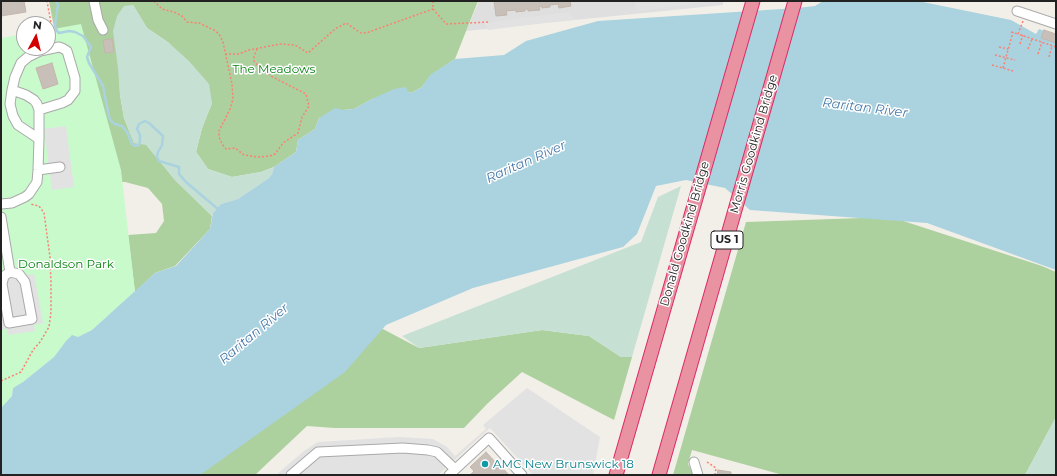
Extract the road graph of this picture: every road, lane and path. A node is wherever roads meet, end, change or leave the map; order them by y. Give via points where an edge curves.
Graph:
1 (47, 1) edge
2 (94, 1) edge
3 (154, 1) edge
4 (433, 1) edge
5 (753, 1) edge
6 (795, 1) edge
7 (433, 9) junction
8 (1017, 11) dead end
9 (50, 16) edge
10 (1023, 20) dead end
11 (490, 22) dead end
12 (1056, 24) edge
13 (103, 30) dead end
14 (1018, 34) junction
15 (1023, 36) junction
16 (1032, 39) junction
17 (1042, 42) junction
18 (1020, 44) dead end
19 (1052, 46) junction
20 (999, 47) dead end
21 (1056, 47) edge
22 (257, 49) junction
23 (1008, 49) junction
24 (1028, 49) dead end
25 (226, 54) junction
26 (1038, 54) dead end
27 (995, 55) dead end
28 (1049, 57) dead end
29 (1006, 58) junction
30 (1015, 60) dead end
31 (992, 65) dead end
32 (1003, 68) junction
33 (1013, 71) dead end
34 (12, 90) junction
35 (39, 110) junction
36 (39, 139) junction
37 (60, 167) dead end
38 (38, 170) junction
39 (1, 204) edge
40 (26, 206) dead end
41 (1, 217) edge
42 (10, 272) junction
43 (1, 381) edge
44 (694, 462) dead end
45 (707, 462) dead end
46 (617, 471) edge
47 (452, 472) edge
48 (660, 473) edge
49 (291, 475) edge
50 (522, 475) edge
51 (698, 475) edge
52 (715, 475) edge

1 - 9 path
2 - 13 street
3 - 25 path via 162,9 182,16 187,22 199,23 214,30 219,34
4 - 7 path
5 - 46 highway, Donald Goodkind Bridge
6 - 48 highway, Morris Goodkind Bridge / US 1
7 - 11 path via 446,24
7 - 22 path via 366,33 361,33 346,23 308,53 288,44
8 - 12 street
10 - 14 path
14 - 15 path
14 - 23 path via 1012,32
15 - 16 path
15 - 18 path
16 - 17 path
16 - 24 path
17 - 19 path
17 - 26 path
19 - 21 path
19 - 28 path
20 - 23 path
22 - 25 path via 239,54
22 - 25 path via 254,61 260,68 306,94 309,106 302,117 298,133 282,143 275,154 270,156 244,155 238,149 226,149 222,144 219,131 233,99
23 - 29 path
27 - 29 path
29 - 30 path
29 - 32 path
31 - 32 path
32 - 33 path
34 - 35 street via 34,100
34 - 35 street via 21,64 28,57 48,49 65,49 75,78 75,91 68,100
34 - 36 street via 10,104 13,116 18,125
35 - 36 street
36 - 38 street
37 - 38 street
38 - 39 street via 37,182 29,194 12,203
40 - 43 path via 36,205 41,207 44,213 50,257 49,327 21,372
41 - 42 street
42 - 42 street via 19,274 26,282 32,319 9,323 2,284 4,276
44 - 51 street
45 - 52 path via 716,468
47 - 49 street via 437,452 403,448 318,452
47 - 50 street via 490,438

